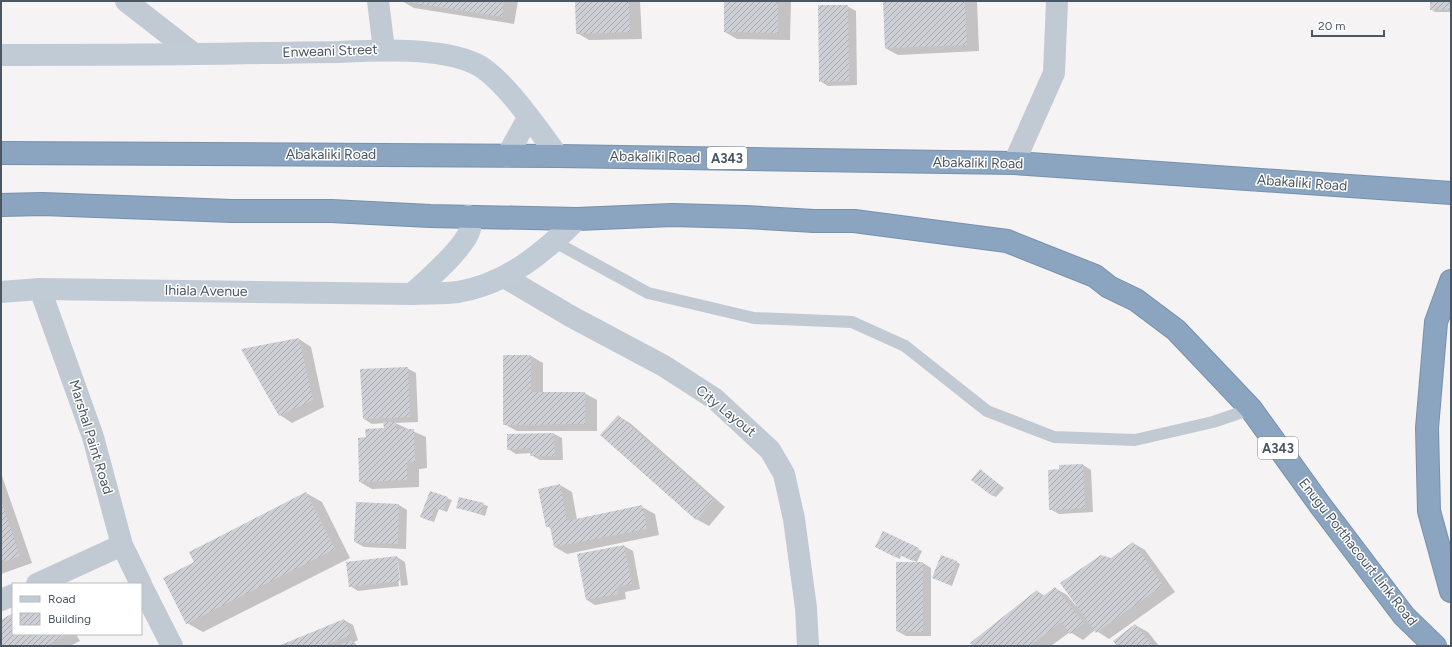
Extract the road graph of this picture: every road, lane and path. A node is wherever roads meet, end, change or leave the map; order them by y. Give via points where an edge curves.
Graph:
1 (126, 1) edge
2 (378, 1) edge
3 (1057, 1) edge
4 (384, 50) junction
5 (194, 54) junction
6 (1, 55) edge
7 (528, 118) junction
8 (1, 153) edge
9 (507, 156) junction
10 (558, 156) junction
11 (1014, 163) junction
12 (1451, 193) edge
13 (1, 205) edge
14 (468, 216) junction
15 (577, 219) junction
16 (555, 242) junction
17 (504, 277) junction
18 (1451, 281) edge
19 (40, 289) junction
20 (1, 292) edge
21 (412, 294) junction
22 (1251, 409) junction
23 (122, 545) junction
24 (39, 583) edge
25 (141, 583) edge
26 (142, 586) edge
27 (1451, 591) edge
28 (12, 595) edge
29 (1, 600) edge
30 (172, 646) edge
31 (808, 646) edge
32 (1435, 646) edge

1 - 5 street
2 - 4 street
3 - 11 street via 1054,73
4 - 5 main road, Enweani Street
4 - 7 main road, Enweani Street via 427,53 476,64 489,72 505,88
5 - 6 main road, Enweani Street
7 - 9 main road
7 - 10 main road, Enweani Street
8 - 9 highway, Abakaliki Road / A343
9 - 10 highway, Abakaliki Road / A343
10 - 11 highway, Abakaliki Road / A343
11 - 12 highway, Abakaliki Road / A343
13 - 14 highway, A343
14 - 15 highway, A343
14 - 21 main road via 470,228 462,242 436,273
15 - 16 main road, Ihiala Avenue
15 - 22 highway, Enugu Porthacourt Link Road / A343 via 672,215 854,221 1007,241 1095,276 1109,287 1136,300 1176,330
16 - 17 main road, Ihiala Avenue
16 - 22 lane via 648,293 754,318 852,322 904,346 987,411 1054,437 1135,440 1213,422
17 - 21 main road, Ihiala Avenue via 456,292
17 - 31 street, City Layout via 664,366 715,398 770,450 784,474 794,519 806,608
18 - 27 highway via 1436,322 1427,428 1429,511
19 - 20 main road, Ihiala Avenue
19 - 21 main road, Ihiala Avenue
19 - 23 street, Marshal Paint Road via 93,437
22 - 32 highway, Enugu Porthacourt Link Road / A343 via 1404,616
23 - 24 street
23 - 25 street, Marshal Paint Road
26 - 30 street, Marshal Paint Road
28 - 29 street

